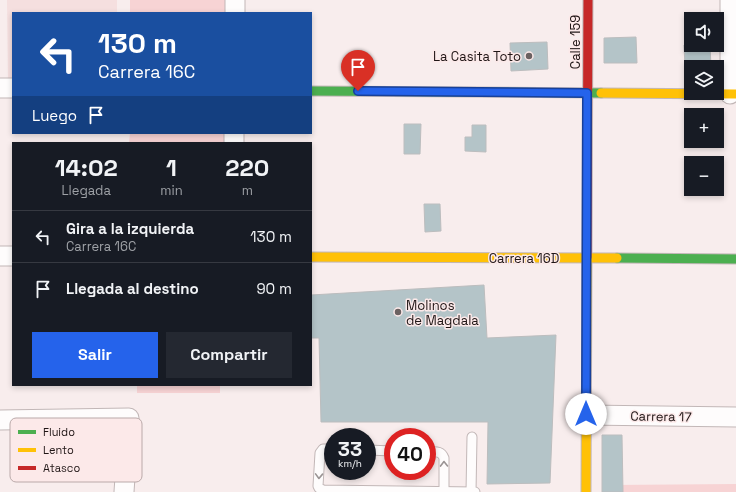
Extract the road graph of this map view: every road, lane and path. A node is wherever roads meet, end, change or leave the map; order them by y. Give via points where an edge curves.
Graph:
1 (235, 0) edge
2 (588, 0) edge
3 (730, 0) edge
4 (235, 12) edge
5 (0, 88) edge
6 (12, 88) edge
7 (312, 91) edge
8 (587, 93) junction
9 (733, 94) edge
10 (0, 256) edge
11 (12, 256) edge
12 (312, 257) edge
13 (587, 258) junction
14 (736, 259) edge
15 (586, 414) junction
16 (736, 417) edge
17 (0, 420) edge
18 (10, 420) edge
19 (472, 437) dead end
20 (324, 449) edge
21 (436, 452) edge
22 (125, 482) edge
23 (444, 491) edge
24 (124, 492) edge
25 (471, 492) edge
26 (475, 492) edge
27 (586, 492) edge

1 - 4 street
2 - 8 street, Calle 159
3 - 9 street
5 - 6 street
7 - 8 street
8 - 9 street
8 - 13 street, Calle 159
10 - 11 street
12 - 13 street, Carrera 16D
13 - 14 street, Carrera 16D
13 - 15 street, Calle 159
15 - 16 street, Carrera 17
15 - 27 street, Calle 159
17 - 18 street
19 - 25 lane
20 -> 23 lane via 320,453 318,486 323,490
23 -> 21 lane via 444,458
22 - 24 street
23 - 25 lane
25 - 26 lane

